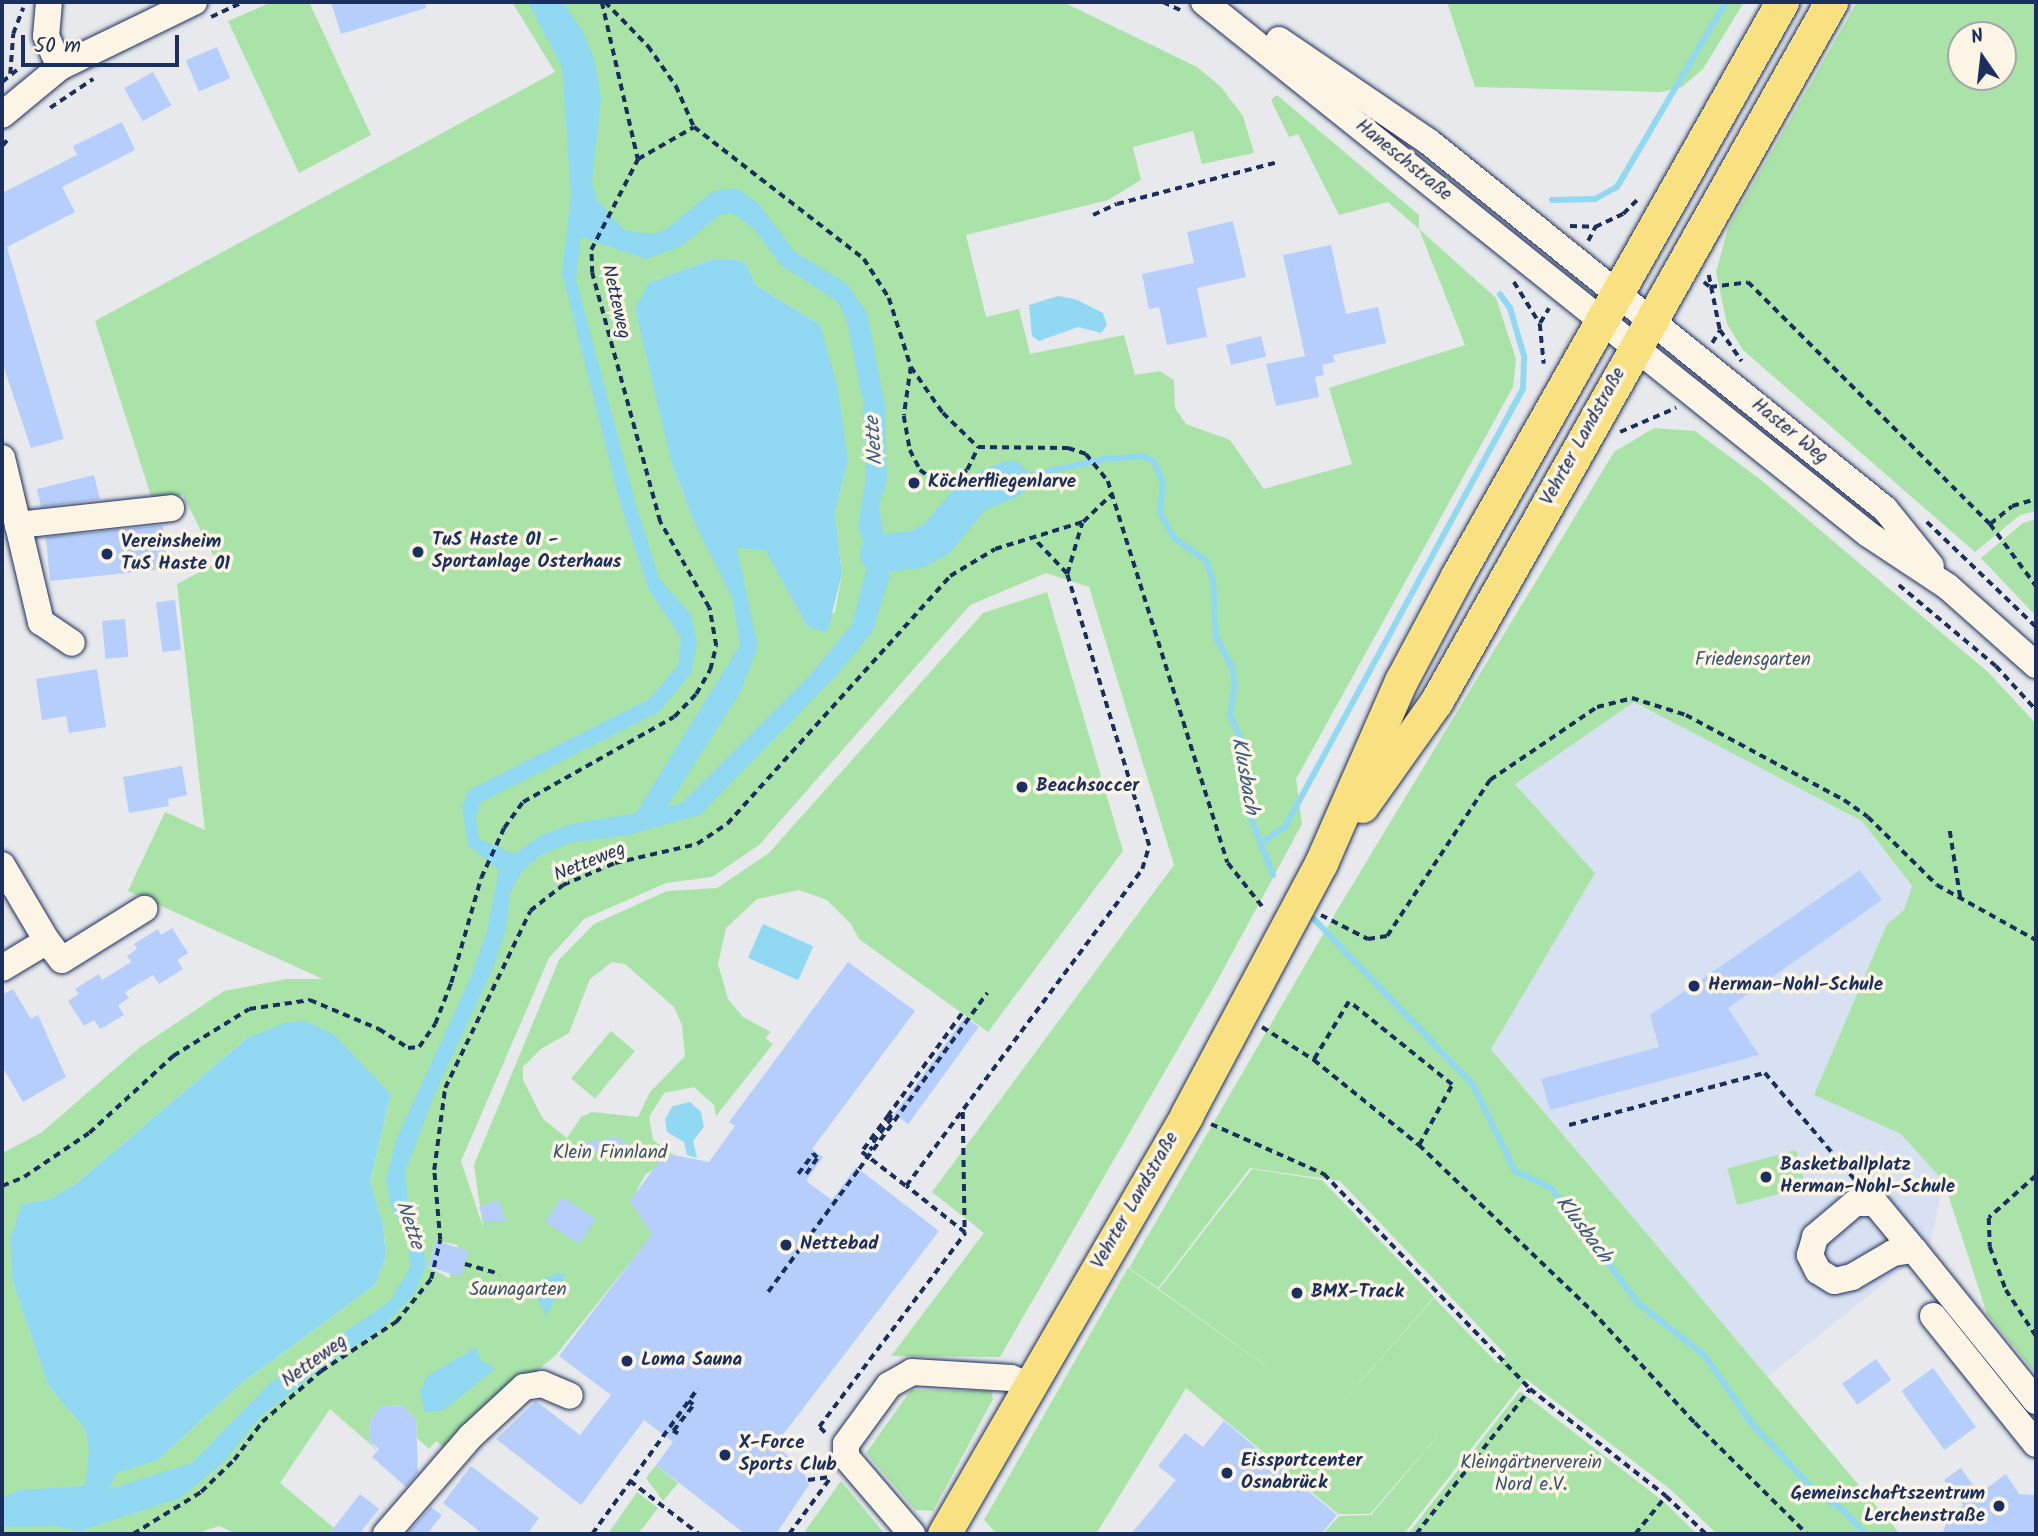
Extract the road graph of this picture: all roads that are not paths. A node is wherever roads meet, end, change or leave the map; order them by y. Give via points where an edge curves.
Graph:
1 (49, 2) edge
2 (1205, 2) edge
3 (1782, 2) edge
4 (1831, 2) edge
5 (201, 10) edge
6 (60, 66) junction
7 (9, 123) edge
8 (1616, 293) junction
9 (1650, 320) junction
10 (1600, 322) junction
11 (1634, 349) junction
12 (2, 458) edge
13 (170, 508) dead end
14 (18, 525) junction
15 (1947, 586) junction
16 (72, 643) dead end
17 (2036, 665) edge
18 (1321, 863) junction
19 (2, 865) edge
20 (144, 909) dead end
21 (47, 941) junction
22 (2, 968) edge
23 (1914, 1251) junction
24 (1933, 1316) dead end
25 (1029, 1386) junction
26 (570, 1395) dead end
27 (2036, 1401) edge
28 (2036, 1444) edge
29 (386, 1534) edge
30 (912, 1534) edge
31 (944, 1534) edge

1 - 6 street via 46,36
2 - 8 street, Haneschstraße via 1272,36 1429,142
2 - 10 street, Haneschstraße
3 - 8 main road, Vehrter Landstraße
4 - 9 main road, Vehrter Landstraße
5 - 6 street
6 - 7 street
8 - 9 street, Haster Weg
8 - 10 main road, Vehrter Landstraße
9 - 11 main road, Vehrter Landstraße
9 - 15 street, Haster Weg via 1885,509
10 - 11 street, Haster Weg
10 - 18 main road, Vehrter Landstraße via 1401,681
11 - 15 street, Haster Weg via 1868,534
11 - 18 main road, Vehrter Landstraße via 1436,702
12 - 14 street
13 - 14 street
14 - 16 street via 41,622
15 - 17 street, Haster Weg
18 - 25 main road, Vehrter Landstraße via 1186,1114
19 - 21 street
20 - 21 street via 62,960
21 - 22 street
23 - 23 street via 1875,1203 1855,1203 1815,1237 1810,1255 1818,1272 1833,1280 1853,1277 1894,1253
23 - 27 street
24 - 28 street
25 - 30 street via 1011,1378 912,1372 898,1377 846,1444 839,1467
25 - 31 main road, Vehrter Landstraße
26 - 29 street via 541,1384 524,1387 471,1436

